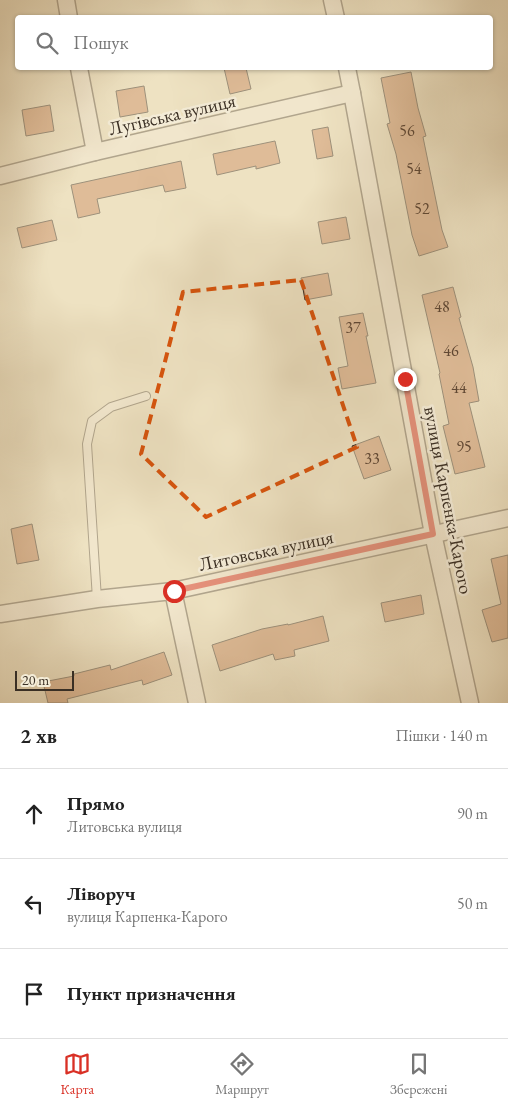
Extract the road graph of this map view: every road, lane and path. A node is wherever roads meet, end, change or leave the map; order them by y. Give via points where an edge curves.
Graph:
1 (66, 0) edge
2 (332, 0) edge
3 (68, 15) edge
4 (335, 15) edge
5 (79, 70) edge
6 (347, 70) edge
7 (352, 93) junction
8 (95, 152) junction
9 (0, 176) edge
10 (146, 396) dead end
11 (508, 518) edge
12 (433, 534) junction
13 (174, 591) junction
14 (97, 599) junction
15 (0, 614) edge
16 (196, 703) edge
17 (470, 703) edge

1 - 3 street
2 - 4 street
5 - 8 street
6 - 7 street, вулиця Карпенка-Карого
7 - 8 street, Лугівська вулиця
7 - 12 street, вулиця Карпенка-Карого
8 - 9 street, Лугівська вулиця
10 - 14 lane via 111,407 92,421 87,444
11 - 12 street, Литовська вулиця
12 - 13 street, Литовська вулиця
12 - 17 street, вулиця Карпенка-Карого
13 - 14 street, Литовська вулиця
13 - 16 street
14 - 15 street, Литовська вулиця

